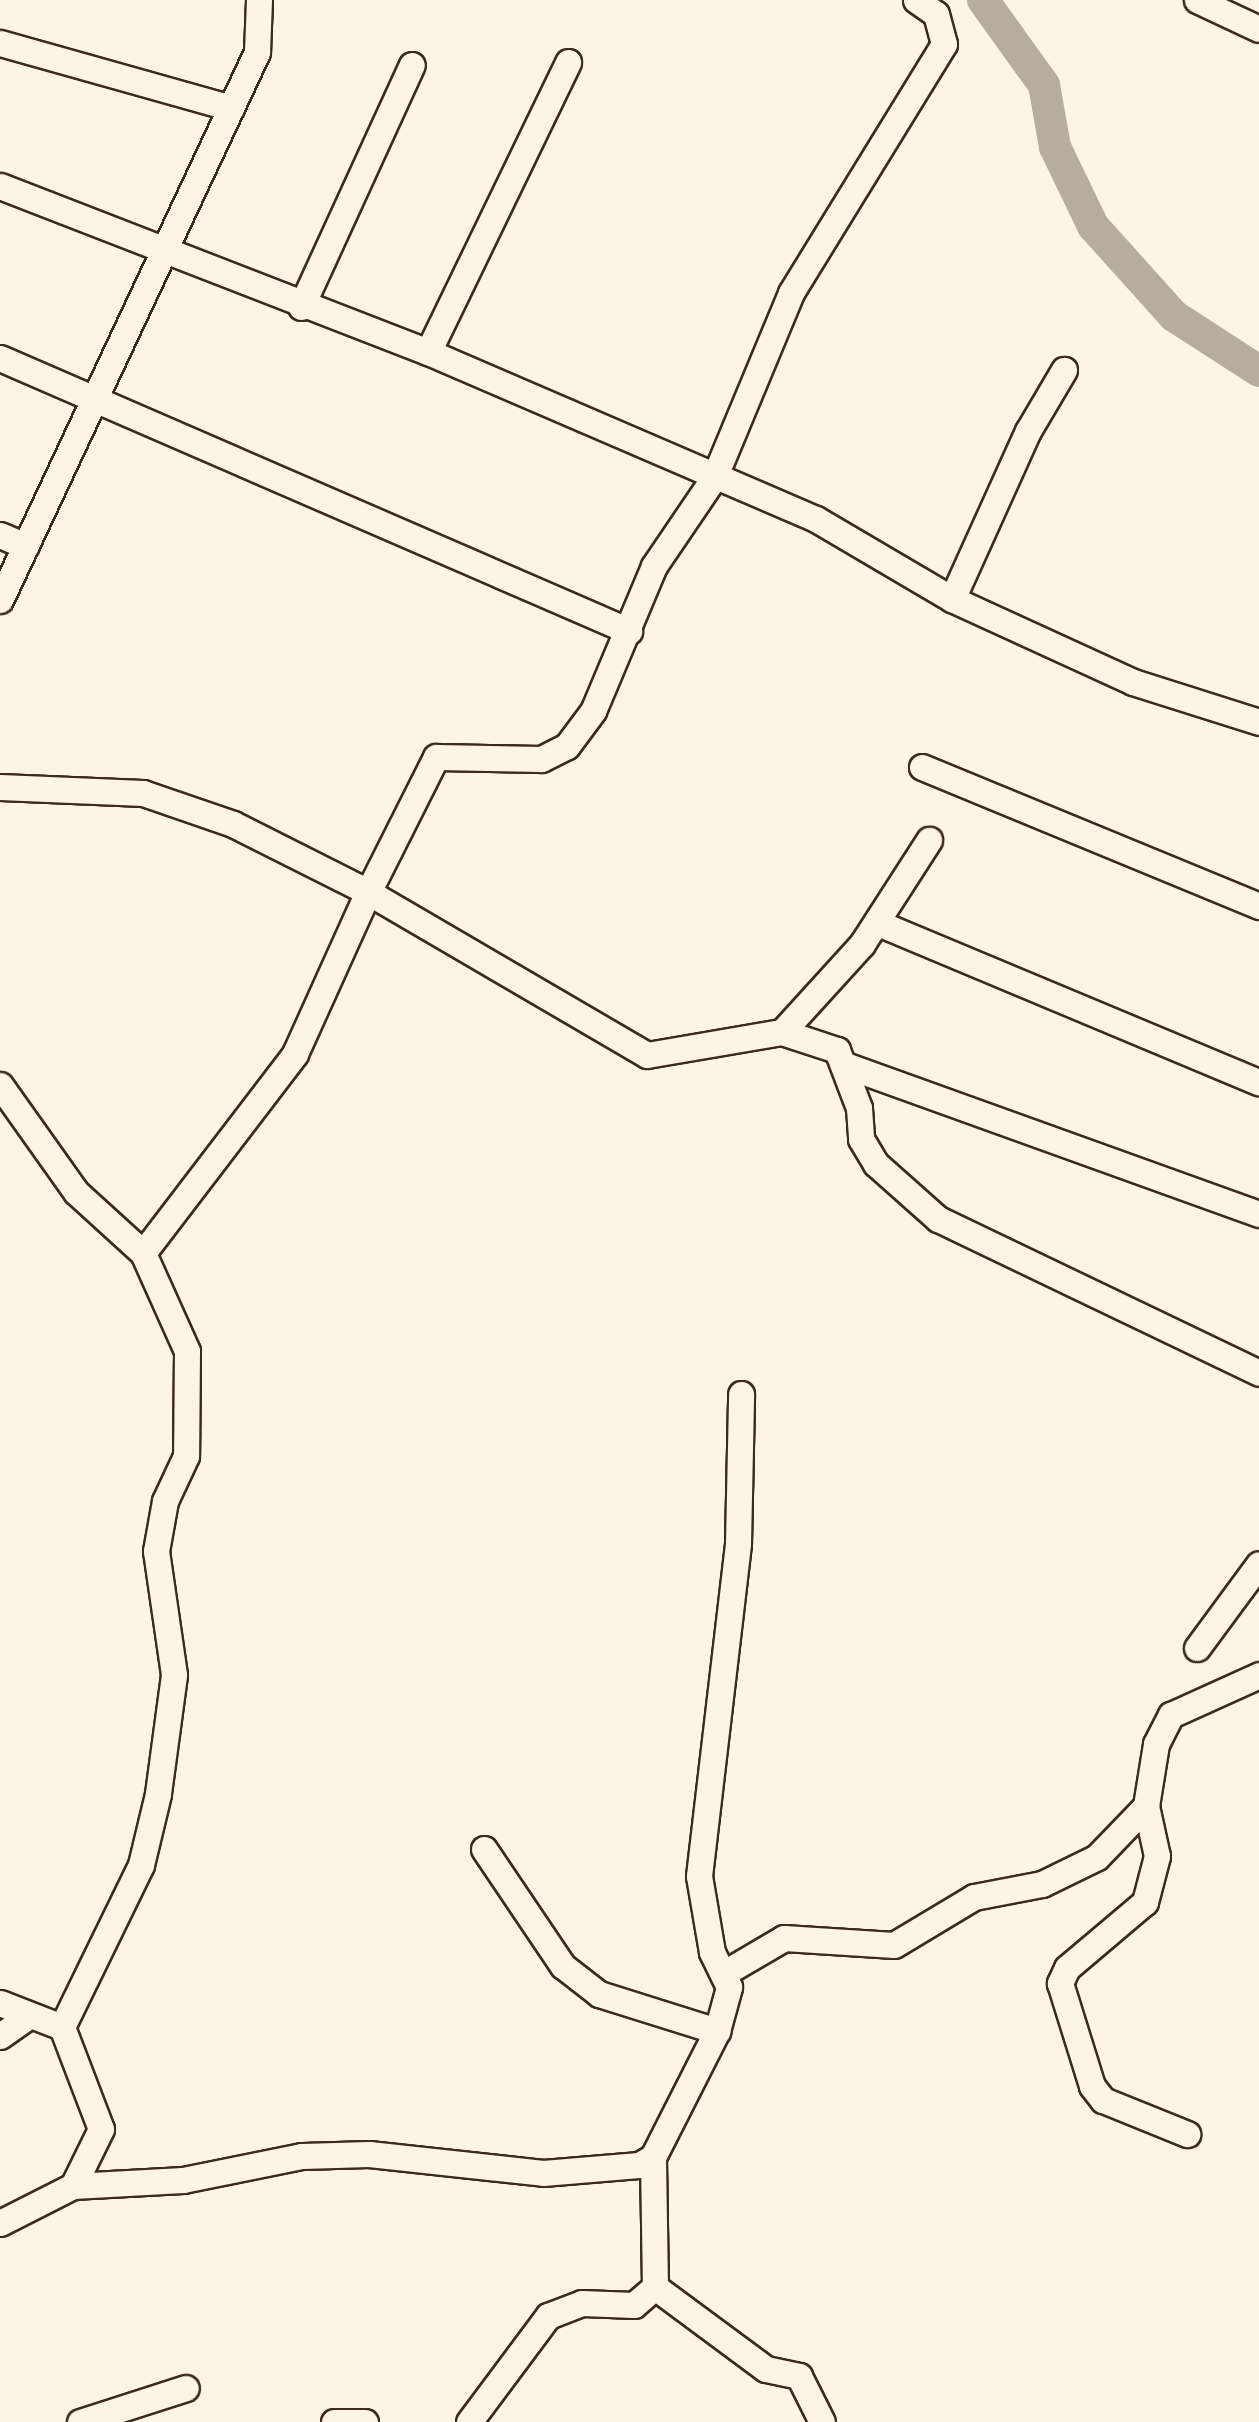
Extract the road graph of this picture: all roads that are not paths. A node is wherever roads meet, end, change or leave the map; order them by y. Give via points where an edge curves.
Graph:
1 (259, 0) edge
2 (916, 0) edge
3 (1196, 0) edge
4 (1259, 29) edge
5 (0, 43) edge
6 (568, 62) dead end
7 (412, 65) dead end
8 (231, 108) junction
9 (0, 186) edge
10 (165, 256) junction
11 (302, 307) junction
12 (428, 352) junction
13 (0, 358) edge
14 (1064, 370) dead end
15 (99, 402) junction
16 (715, 476) junction
17 (0, 534) edge
18 (26, 546) junction
19 (952, 599) junction
20 (0, 600) edge
21 (629, 631) junction
22 (1259, 722) edge
23 (922, 767) dead end
24 (0, 787) edge
25 (928, 840) dead end
26 (368, 892) junction
27 (1259, 906) edge
28 (878, 923) junction
29 (782, 1032) junction
30 (845, 1065) junction
31 (1259, 1082) edge
32 (0, 1085) edge
33 (1259, 1214) edge
34 (144, 1253) junction
35 (1259, 1372) edge
36 (740, 1394) dead end
37 (1259, 1564) edge
38 (1196, 1648) dead end
39 (1259, 1674) edge
40 (1146, 1806) junction
41 (484, 1850) dead end
42 (726, 1972) junction
43 (0, 2003) edge
44 (28, 2017) junction
45 (62, 2027) junction
46 (718, 2030) junction
47 (0, 2036) edge
48 (1188, 2134) dead end
49 (653, 2157) junction
50 (73, 2186) junction
51 (0, 2223) edge
52 (655, 2287) junction
53 (186, 2388) dead end
54 (80, 2422) edge
55 (334, 2422) edge
56 (365, 2422) edge
57 (469, 2422) edge
58 (822, 2422) edge

1 - 8 street via 257,52
2 - 16 street via 936,14 944,44 791,293
3 - 4 street
5 - 8 street
6 - 12 street
7 - 11 street
8 - 10 street
9 - 10 street
10 - 11 street
10 - 15 street
11 - 12 street
12 - 16 street
13 - 15 street
14 - 19 street via 1028,431
15 - 18 street
15 - 21 street
16 - 19 street via 816,519
16 - 21 street via 654,566
17 - 18 street
18 - 20 street
19 - 22 street via 1133,682
21 - 26 street via 593,711 567,746 541,760 436,757
23 - 27 street
24 - 26 street via 143,793 234,824
25 - 28 street
26 - 29 street via 646,1055
26 - 34 street via 294,1054
28 - 29 street
28 - 31 street
29 - 30 street via 837,1050
30 - 33 street
30 - 35 street via 861,1140 876,1164 938,1219
32 - 34 street via 76,1192
34 - 45 street via 187,1351 186,1456 164,1501 156,1552 174,1675 141,1865
36 - 42 street via 738,1543 700,1876 712,1952
37 - 38 street
39 - 40 street via 1171,1715 1156,1744
40 - 42 street via 1098,1857 1042,1884 974,1897 894,1945 784,1938
40 - 48 street via 1157,1856 1145,1902 1067,1968 1060,1984 1103,2100
41 - 46 street via 562,1966 599,1994
42 - 46 street
43 - 44 street
44 - 45 street
44 - 47 street
45 - 50 street via 101,2129
46 - 49 street
49 - 50 street via 593,2172 543,2172 369,2154 302,2156 183,2180
49 - 52 street
50 - 51 street
52 - 57 street via 634,2305 582,2303 548,2316
52 - 58 street via 766,2369 799,2376
53 - 54 street
55 - 56 street

